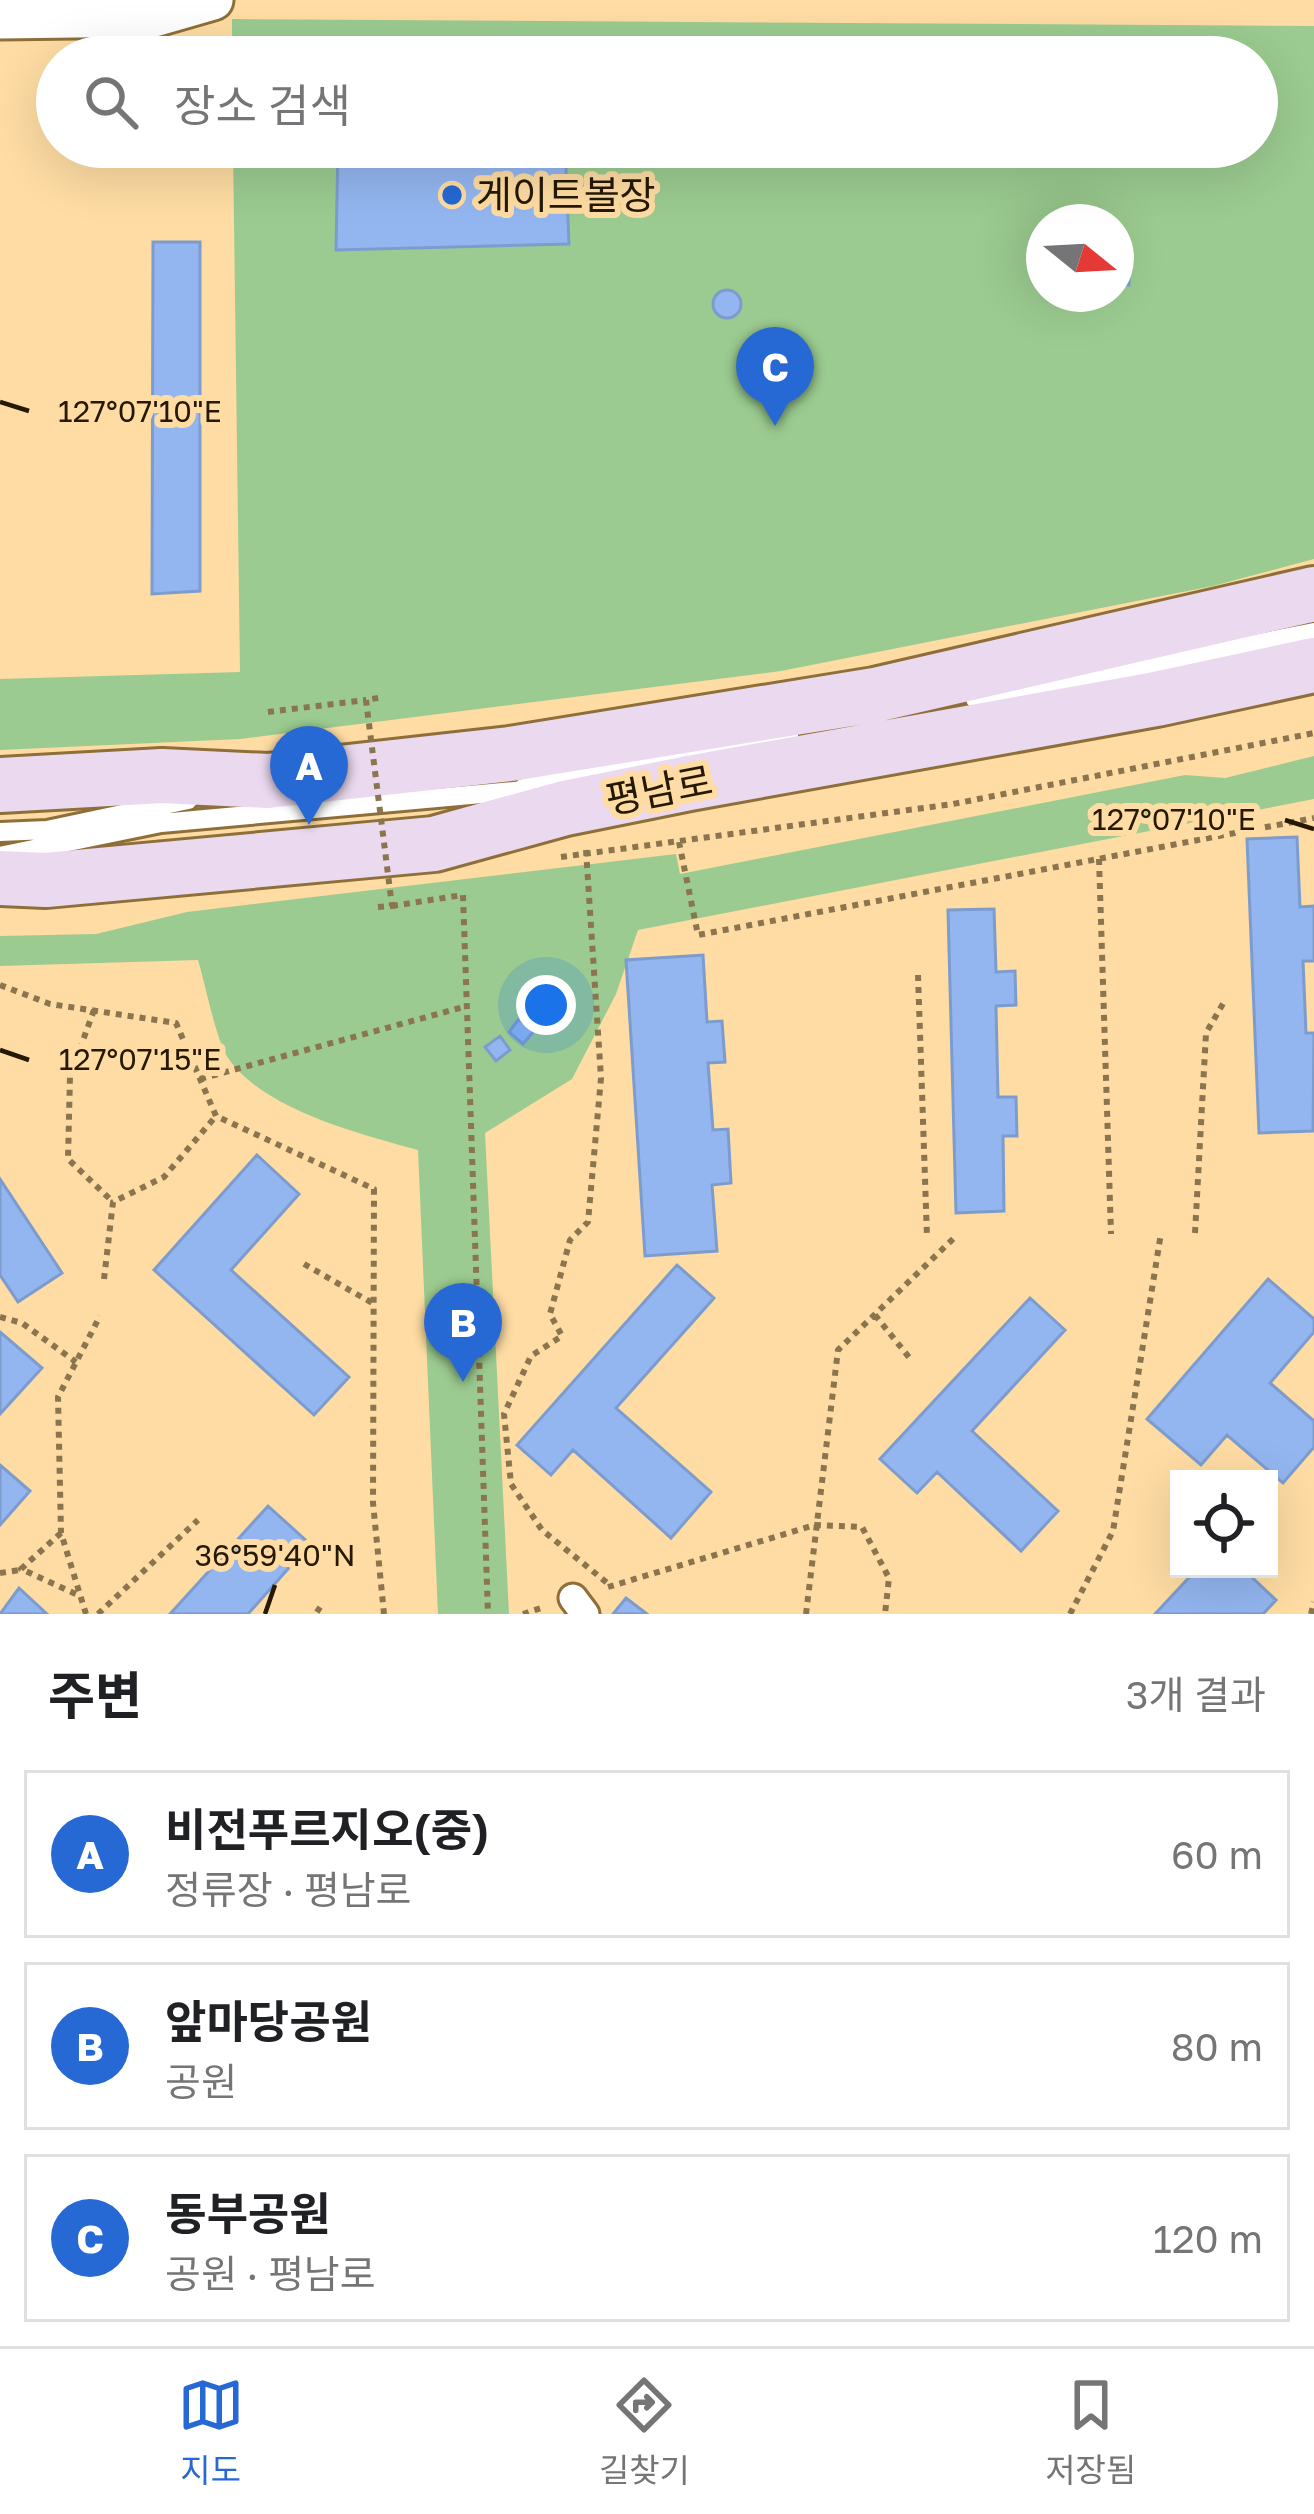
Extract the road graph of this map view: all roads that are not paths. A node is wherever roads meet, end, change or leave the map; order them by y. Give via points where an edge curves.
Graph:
1 (213, 0) edge
2 (0, 19) edge
3 (1314, 594) edge
4 (1314, 610) edge
5 (1314, 632) edge
6 (1314, 665) edge
7 (965, 701) dead end
8 (802, 733) dead end
9 (268, 781) junction
10 (0, 785) edge
11 (523, 788) junction
12 (629, 795) junction
13 (217, 796) junction
14 (0, 832) edge
15 (0, 856) edge
16 (0, 878) edge

1 - 2 street via 154,17
3 - 9 main road, 평남로 via 875,695 510,754
4 - 13 lane via 525,771
5 - 7 lane
6 - 12 main road, 평남로
8 - 11 lane
9 - 10 main road, 평남로 via 162,776
9 - 13 lane
11 - 12 lane
11 - 15 lane via 161,823
12 - 16 main road, 평남로 via 434,844
13 - 14 lane

